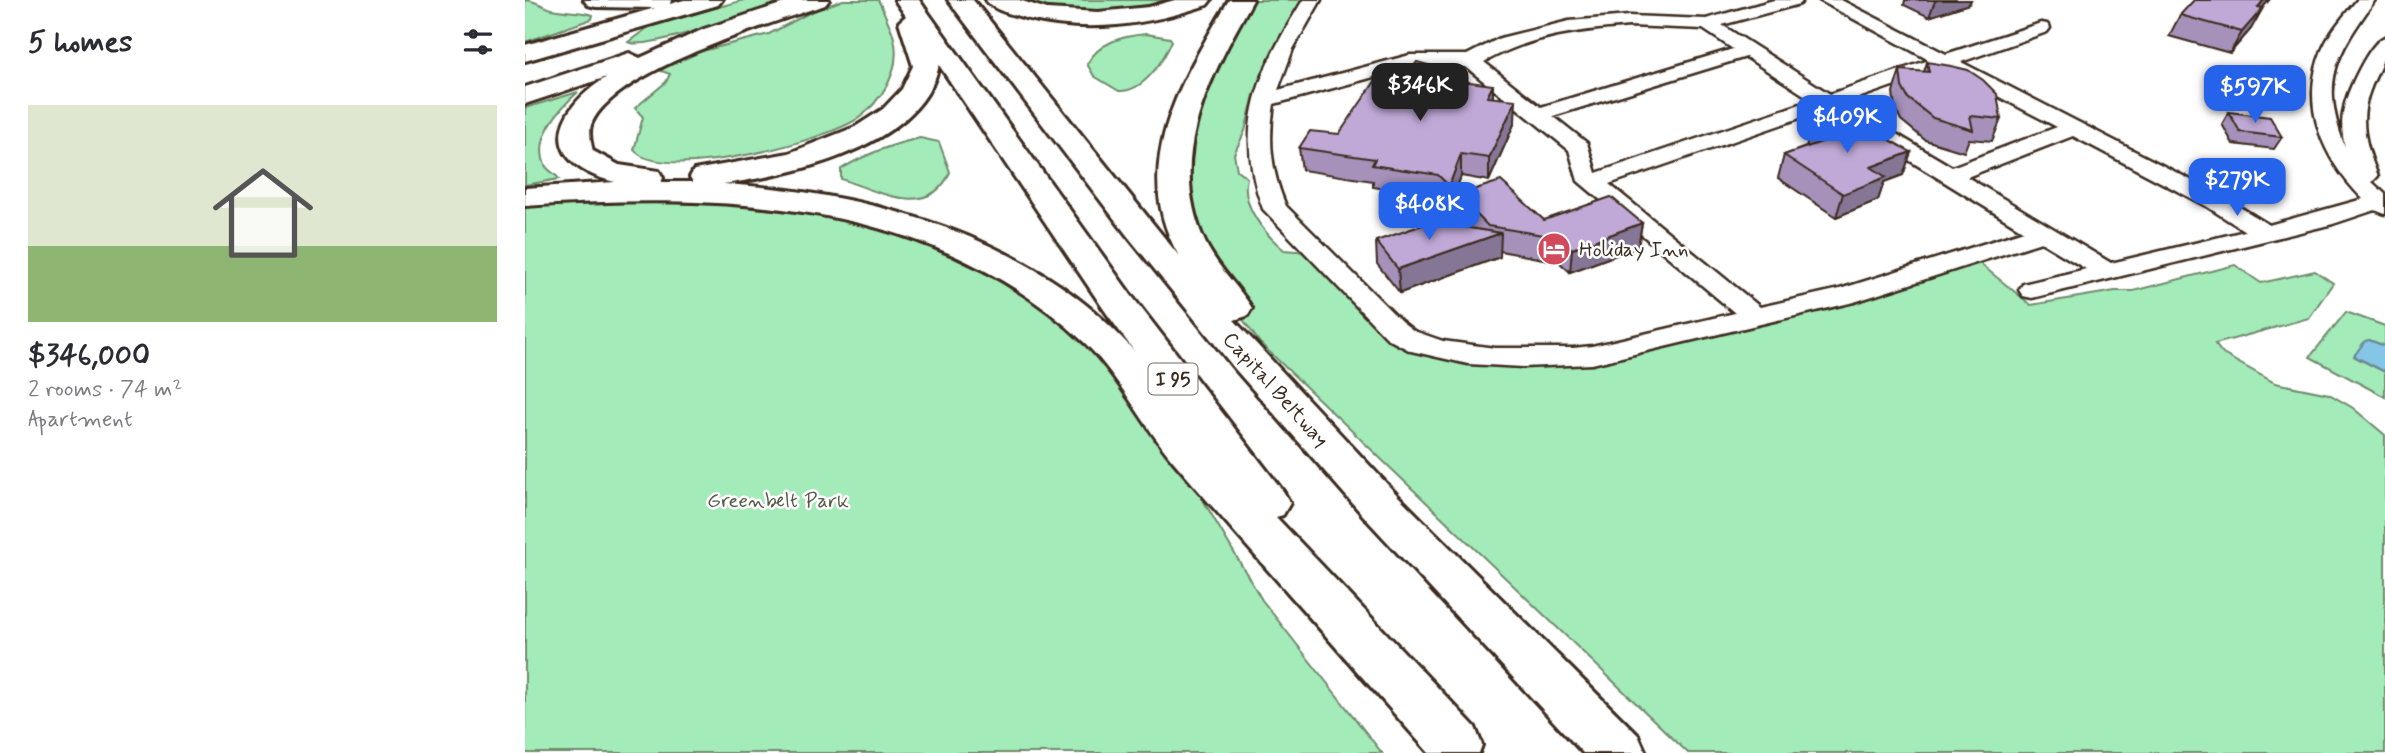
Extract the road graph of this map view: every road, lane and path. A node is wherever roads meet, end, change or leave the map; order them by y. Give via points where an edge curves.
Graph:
1 (596, 0) edge
2 (669, 0) edge
3 (709, 0) edge
4 (817, 0) edge
5 (905, 0) edge
6 (960, 0) edge
7 (998, 0) edge
8 (1199, 0) edge
9 (1241, 0) edge
10 (1312, 0) edge
11 (1794, 0) edge
12 (1828, 0) edge
13 (2365, 0) edge
14 (1625, 7) dead end
15 (1647, 21) junction
16 (1707, 24) junction
17 (736, 27) junction
18 (2041, 29) dead end
19 (2385, 43) edge
20 (1746, 51) junction
21 (525, 53) edge
22 (1471, 61) junction
23 (1946, 61) junction
24 (525, 96) edge
25 (1264, 100) junction
26 (1826, 102) junction
27 (1539, 114) junction
28 (2074, 128) junction
29 (1949, 176) junction
30 (1593, 182) junction
31 (525, 197) edge
32 (2382, 204) edge
33 (2044, 233) junction
34 (2266, 234) junction
35 (2108, 272) junction
36 (2032, 290) dead end
37 (1757, 318) junction
38 (1338, 459) junction
39 (1459, 749) edge
40 (1619, 753) edge

1 - 2 highway
3 - 21 highway
4 - 17 highway
5 - 17 highway via 926,66 905,104 879,125 773,166 707,177 643,177 585,160 577,148 578,122 603,91 644,65
5 - 39 highway, I 95 via 1197,411
6 - 38 highway, Capital Beltway via 1180,279
7 - 8 highway via 1041,16 1101,20 1140,16
9 - 38 highway via 1182,115 1173,157 1176,200 1189,244
10 - 25 street
11 - 16 street
12 - 23 street
13 - 32 street via 2332,48 2323,92 2329,135 2341,160
14 - 15 street
15 - 16 street
15 - 22 street via 1593,23 1537,33
16 - 20 street
17 - 24 highway
18 - 23 street
19 - 32 street via 2351,116 2358,153
20 - 26 street
20 - 27 street
22 - 25 street via 1410,61
22 - 27 street
23 - 26 street
23 - 28 street
25 - 37 street via 1258,153 1275,209 1394,330 1414,342 1454,353 1579,356
26 - 29 street
26 - 30 street
27 - 30 street via 1579,148 1586,176
28 - 29 street
28 - 34 street via 2214,201
29 - 33 street
30 - 37 street
31 - 39 highway via 700,193 824,205 916,227 1014,270 1101,337 1184,445
32 - 34 street
33 - 35 street
33 - 37 street via 1845,296
34 - 35 street
35 - 36 street
38 - 40 highway, Capital Beltway

